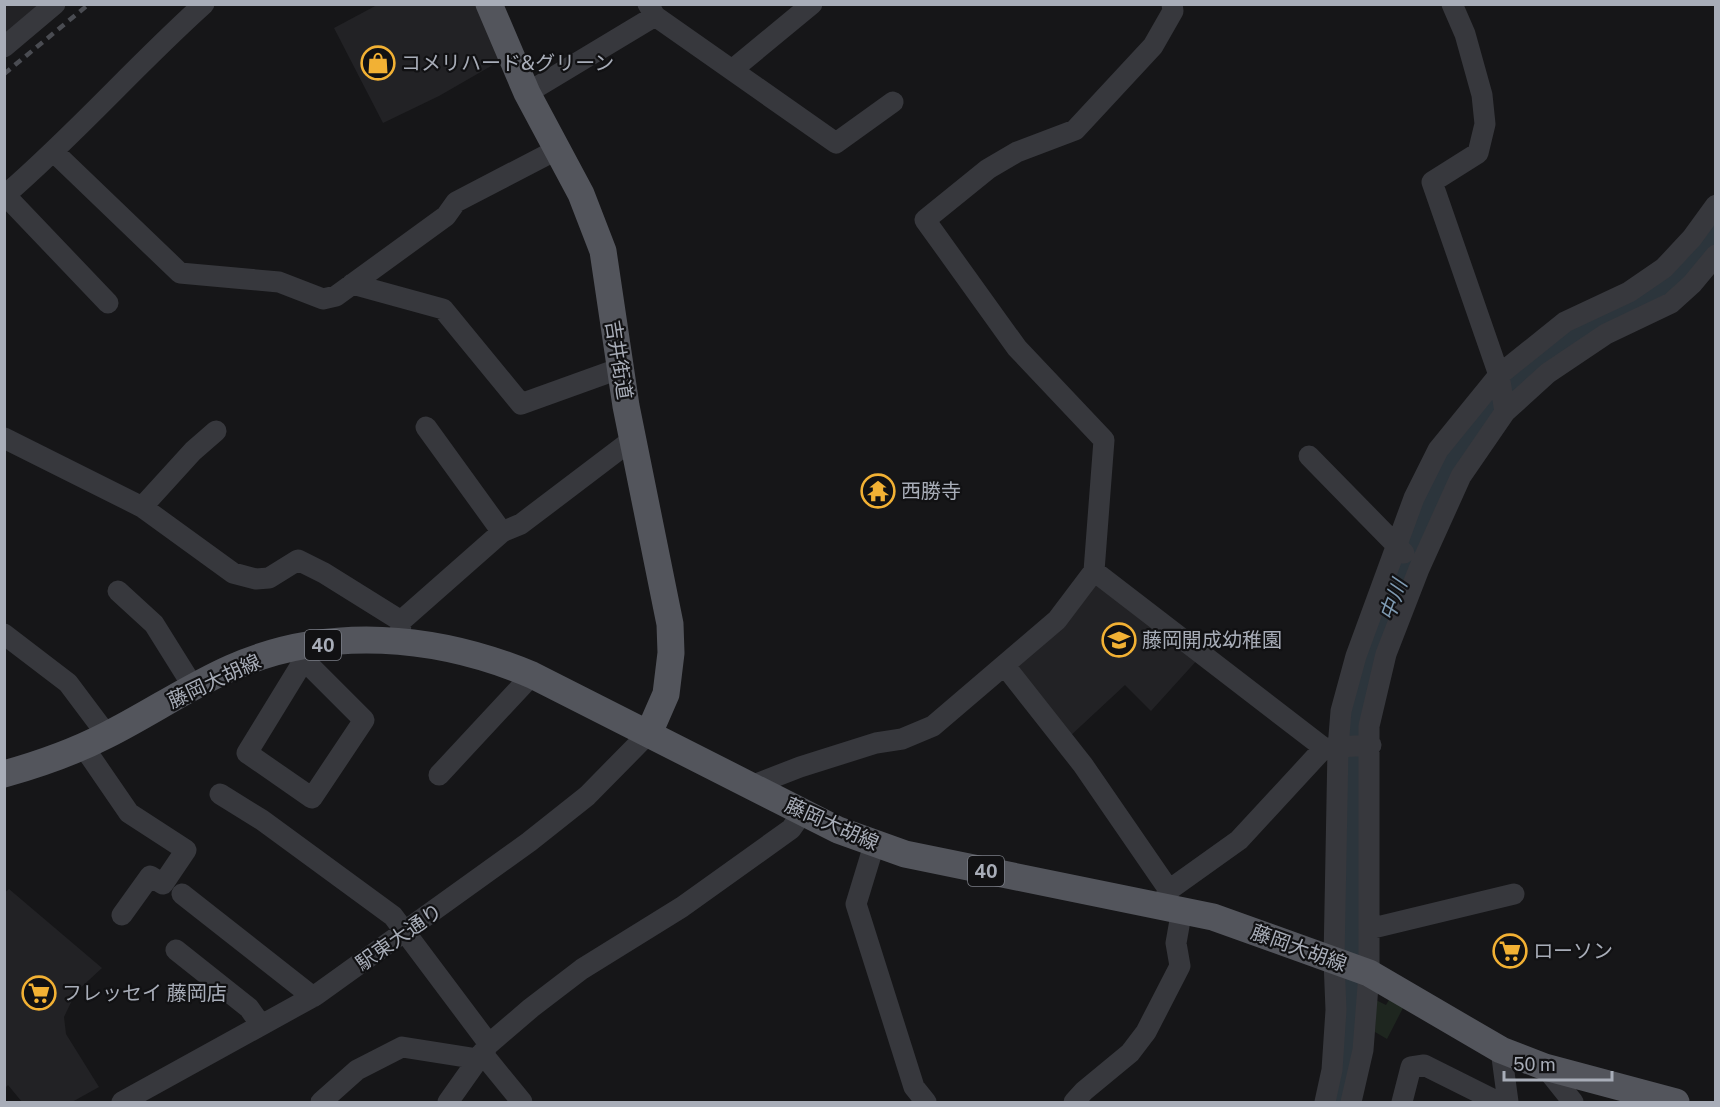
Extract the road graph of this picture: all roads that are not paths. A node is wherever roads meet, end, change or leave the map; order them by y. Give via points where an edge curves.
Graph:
1 (56, 4) edge
2 (204, 4) edge
3 (489, 4) edge
4 (812, 4) edge
5 (1172, 4) edge
6 (1452, 4) edge
7 (651, 10) edge
8 (4, 46) edge
9 (732, 70) junction
10 (527, 93) junction
11 (893, 102) dead end
12 (558, 149) junction
13 (55, 153) junction
14 (5, 196) edge
15 (1716, 205) edge
16 (1716, 255) edge
17 (352, 284) junction
18 (108, 303) dead end
19 (621, 368) junction
20 (1499, 375) junction
21 (1505, 412) junction
22 (426, 427) dead end
23 (216, 430) dead end
24 (4, 438) edge
25 (633, 439) junction
26 (1309, 456) dead end
27 (142, 507) junction
28 (501, 532) junction
29 (1397, 544) junction
30 (1419, 569) junction
31 (1094, 571) junction
32 (118, 591) dead end
33 (400, 631) junction
34 (4, 634) edge
35 (307, 653) junction
36 (1005, 666) junction
37 (532, 675) junction
38 (194, 688) junction
39 (649, 733) junction
40 (95, 741) junction
41 (1371, 745) junction
42 (1331, 748) junction
43 (4, 774) edge
44 (440, 775) dead end
45 (751, 786) junction
46 (220, 794) dead end
47 (803, 812) junction
48 (874, 845) junction
49 (182, 894) dead end
50 (1514, 894) dead end
51 (1171, 901) junction
52 (122, 915) dead end
53 (1369, 929) junction
54 (408, 936) junction
55 (176, 951) dead end
56 (1350, 967) junction
57 (313, 997) junction
58 (261, 1025) junction
59 (1501, 1050) junction
60 (483, 1052) junction
61 (1545, 1067) junction
62 (122, 1102) edge
63 (148, 1102) edge
64 (321, 1102) edge
65 (448, 1102) edge
66 (522, 1102) edge
67 (926, 1102) edge
68 (1074, 1102) edge
69 (1325, 1102) edge
70 (1351, 1102) edge
71 (1402, 1102) edge
72 (1497, 1102) edge
73 (1508, 1102) edge
74 (1573, 1102) edge
75 (1676, 1102) edge

1 - 8 street
2 - 13 street via 150,53
3 - 10 main road, 吉井街道
4 - 9 street
5 - 31 street via 1173,11 1153,46 1075,130 1017,152 988,169 925,220 1017,348 1104,440
6 - 20 street via 1477,73 1485,124 1478,153 1432,182
7 - 9 street
7 - 10 street
9 - 11 street via 836,143
10 - 12 main road, 吉井街道
12 - 17 street via 456,202 446,216
12 - 19 main road, 吉井街道 via 603,251
13 - 14 street
13 - 17 street via 180,273 279,282 323,299 336,296
14 - 18 street
15 - 20 street via 1664,268 1629,292 1565,322
16 - 21 street via 1671,303 1605,334 1548,374
17 - 19 street via 443,309 521,404
19 - 25 main road, 吉井街道
20 - 21 street
20 - 29 street via 1438,450
21 - 30 street via 1461,476
22 - 28 street
23 - 27 street
24 - 27 street
25 - 28 street via 521,524
25 - 39 main road, 吉井街道 via 670,634 666,694
26 - 29 street
27 - 33 street via 233,573 269,578 298,560 324,573
28 - 33 street
29 - 30 street
29 - 42 street via 1356,656
30 - 41 street via 1386,654 1369,726
31 - 36 street via 1057,620
31 - 42 street
32 - 38 street via 154,624
33 - 35 main road, 藤岡大胡線 / 40
33 - 37 main road, 藤岡大胡線 / 40 via 497,660
34 - 40 street via 68,683
35 - 35 street via 364,720 312,798 246,753
35 - 38 main road, 藤岡大胡線 / 40 via 276,652 232,668
36 - 45 street via 933,726 902,739 810,763
36 - 51 street via 1083,765
37 - 39 main road, 藤岡大胡線 / 40
37 - 44 street
38 - 40 main road, 藤岡大胡線 / 40
39 - 45 main road, 藤岡大胡線 / 40
39 - 54 street via 642,758 603,799 534,854
40 - 43 main road, 藤岡大胡線 / 40
40 - 52 street via 129,813 186,850 163,884 150,876
41 - 42 street
41 - 53 street
42 - 51 street
42 - 56 street
45 - 47 main road, 藤岡大胡線 / 40
46 - 54 street via 393,916
47 - 48 main road, 藤岡大胡線 / 40
47 - 60 street via 791,829 682,907 582,969
48 - 51 main road, 藤岡大胡線 / 40 via 944,864
48 - 67 street via 856,904 914,1087
49 - 57 street
50 - 53 street
51 - 56 main road, 藤岡大胡線 / 40
51 - 68 street via 1180,966 1146,1032 1130,1053
53 - 56 street
54 - 57 street, 駅東大通り
54 - 60 street
54 - 63 street via 323,1005
55 - 58 street via 249,1008
56 - 59 main road, 藤岡大胡線 / 40
56 - 69 street via 1336,1010 1332,1070
56 - 70 street via 1363,1050
57 - 58 street, 駅東大通り
58 - 62 street, 駅東大通り
59 - 61 main road, 藤岡大胡線 / 40
59 - 73 street
60 - 64 street via 402,1047 357,1070
60 - 65 street
60 - 66 street
61 - 74 street
61 - 75 main road, 藤岡大胡線 / 40
71 - 72 street via 1411,1067 1424,1065

